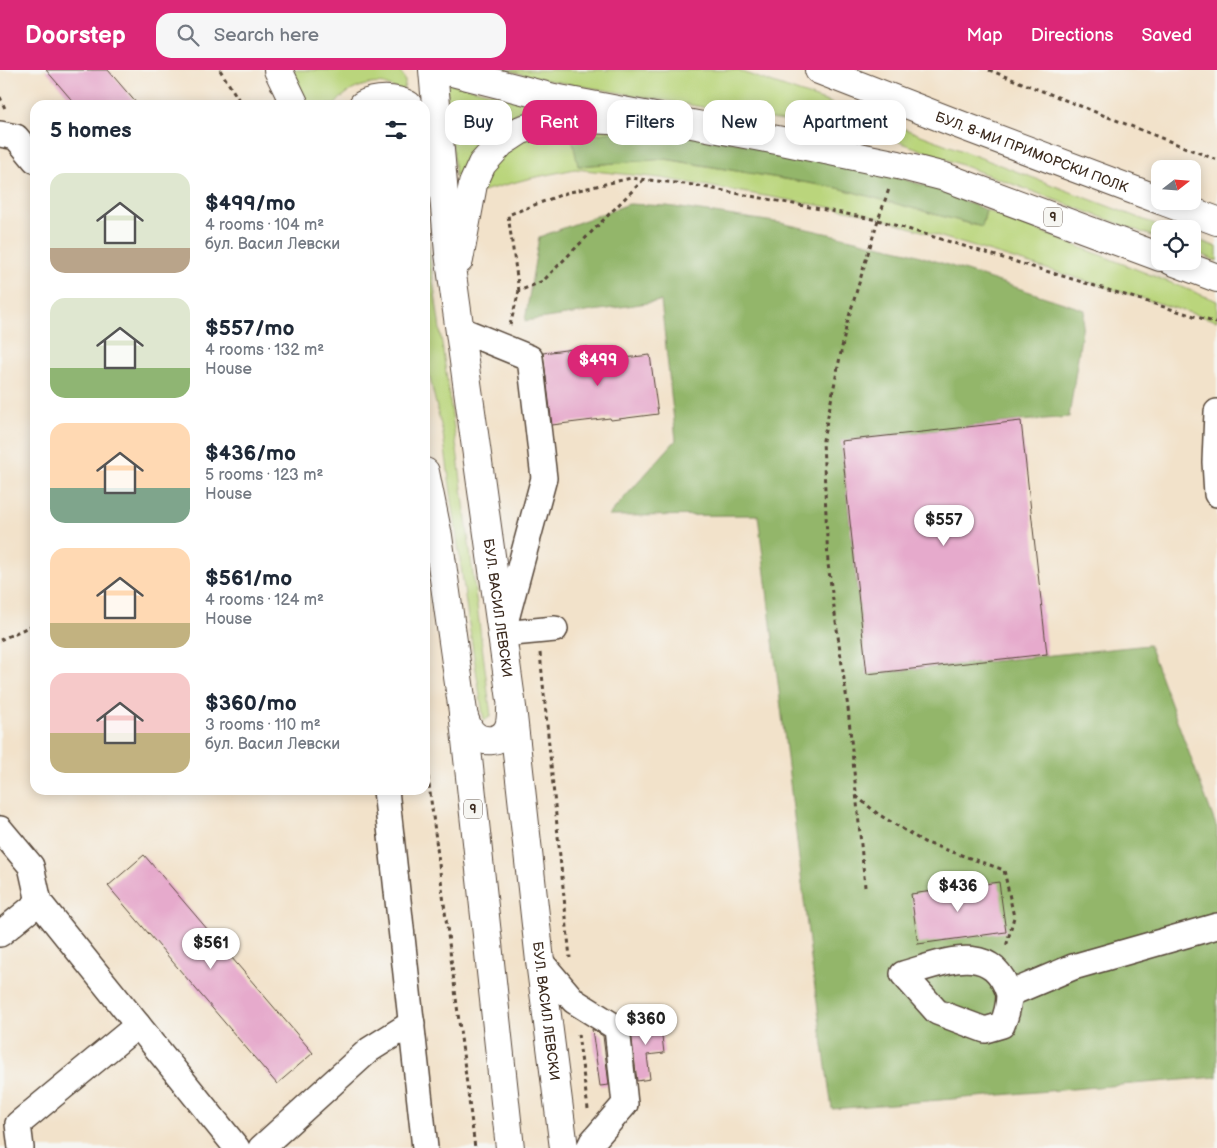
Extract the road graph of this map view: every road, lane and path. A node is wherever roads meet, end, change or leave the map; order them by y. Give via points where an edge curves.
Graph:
1 (220, 70) edge
2 (278, 70) edge
3 (433, 70) edge
4 (444, 70) edge
5 (819, 70) edge
6 (989, 70) edge
7 (239, 100) edge
8 (293, 100) edge
9 (381, 100) edge
10 (398, 100) edge
11 (607, 108) edge
12 (607, 120) edge
13 (693, 125) edge
14 (0, 134) edge
15 (30, 154) edge
16 (1217, 160) edge
17 (898, 165) junction
18 (430, 168) edge
19 (644, 179) junction
20 (1151, 197) edge
21 (1186, 210) edge
22 (878, 220) junction
23 (1217, 222) edge
24 (449, 253) junction
25 (1151, 254) edge
26 (1196, 270) edge
27 (1217, 278) edge
28 (454, 291) junction
29 (519, 291) junction
30 (1217, 323) edge
31 (459, 329) junction
32 (504, 347) junction
33 (1217, 412) edge
34 (1217, 494) edge
35 (430, 497) edge
36 (30, 626) edge
37 (547, 630) joint
38 (502, 634) junction
39 (0, 640) edge
40 (512, 707) junction
41 (463, 712) junction
42 (430, 792) edge
43 (387, 795) edge
44 (856, 796) junction
45 (0, 829) edge
46 (865, 887) dead end
47 (39, 902) junction
48 (1217, 926) edge
49 (0, 934) edge
50 (540, 961) junction
51 (571, 962) dead end
52 (1004, 983) joint
53 (574, 1000) junction
54 (412, 1023) junction
55 (138, 1025) junction
56 (590, 1145) edge
57 (21, 1148) edge
58 (237, 1148) edge
59 (260, 1148) edge
60 (425, 1148) edge
61 (476, 1148) edge
62 (510, 1148) edge
63 (564, 1148) edge

1 - 7 path
2 - 8 main road
3 - 24 main road, БУЛ. ВАСИЛ ЛЕВСКИ
4 - 11 main road
5 - 20 main road, БУЛ. 8-МИ ПРИМОРСКИ ПОЛК
6 - 16 path
9 - 10 main road
12 - 28 main road, 9 via 562,118 521,130 502,143 482,164 473,184
13 - 17 main road, 9
14 - 15 lane via 16,137
17 - 22 path
17 - 25 main road, 9 via 945,177
18 - 24 main road
19 - 22 path via 693,185
19 - 29 path via 542,281
19 - 29 path via 631,178 566,193 508,215
21 - 23 main road, БУЛ. 8-МИ ПРИМОРСКИ ПОЛК
22 - 30 path
22 - 44 path via 847,323 823,440 828,564 848,708
24 - 28 main road, БУЛ. ВАСИЛ ЛЕВСКИ
26 - 27 main road
28 - 31 main road, БУЛ. ВАСИЛ ЛЕВСКИ / 9
29 - 32 path
31 - 32 lane
31 - 38 main road, БУЛ. ВАСИЛ ЛЕВСКИ / 9
32 - 38 lane via 530,358 544,478
33 - 34 lane
35 - 41 main road, 9
36 - 39 path
37 - 38 lane
37 - 51 path
38 - 40 main road, БУЛ. ВАСИЛ ЛЕВСКИ / 9
40 - 41 main road via 505,734 487,741 471,732
40 - 50 main road, БУЛ. ВАСИЛ ЛЕВСКИ / 9
41 - 62 main road, 9
42 - 61 path
43 - 54 lane
44 - 46 path
44 - 52 path via 878,814 924,842 1004,870 1014,917
45 - 47 lane via 31,866
47 - 49 lane
47 - 55 lane
48 - 52 lane
50 - 53 lane
50 - 63 main road, БУЛ. ВАСИЛ ЛЕВСКИ / 9
53 - 56 path
53 - 56 lane via 617,1028 626,1104
54 - 59 lane via 369,1050
54 - 60 lane
55 - 57 lane via 18,1124
55 - 58 lane

